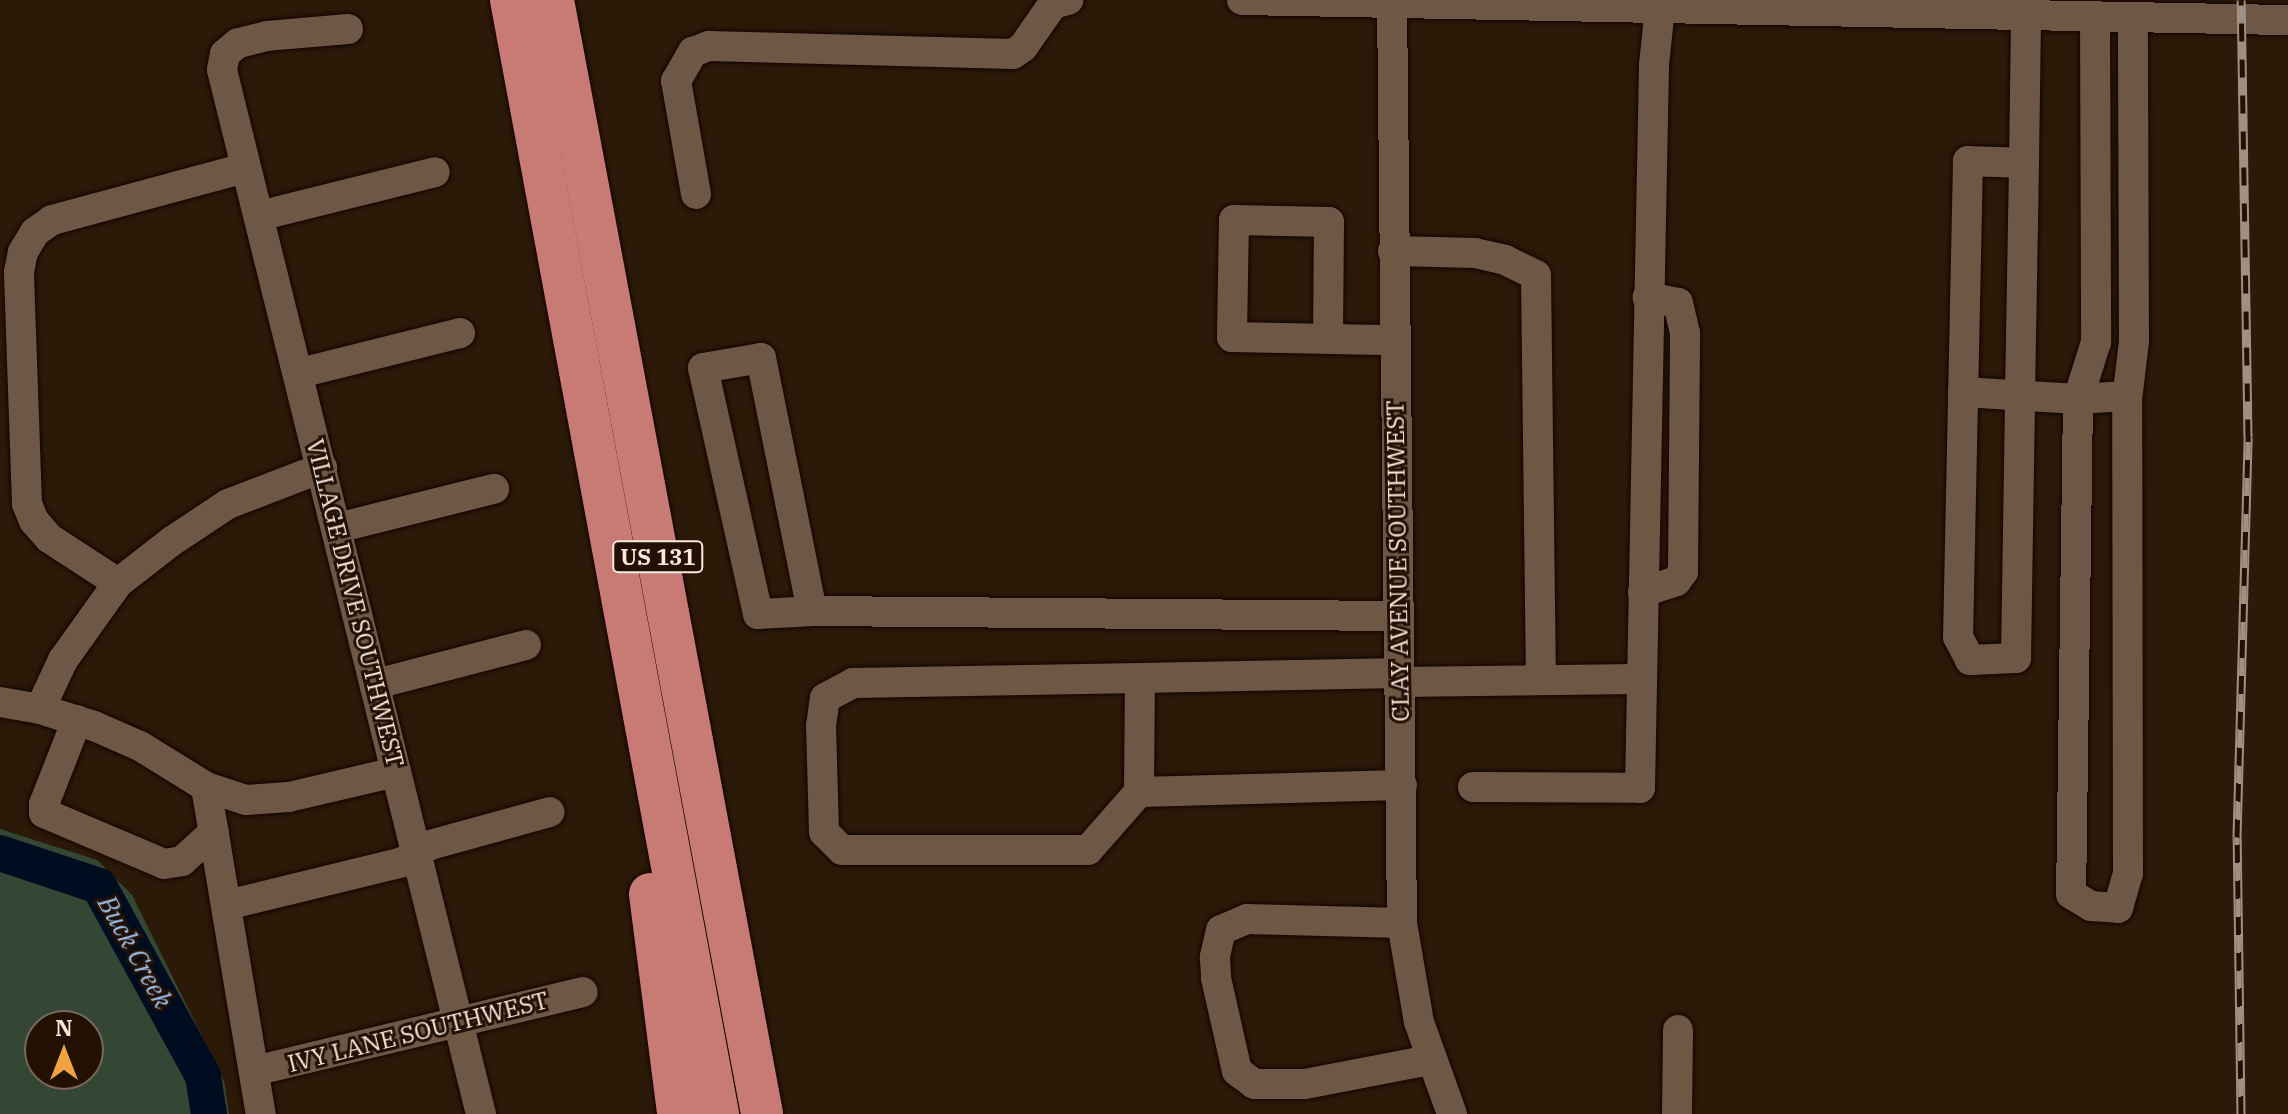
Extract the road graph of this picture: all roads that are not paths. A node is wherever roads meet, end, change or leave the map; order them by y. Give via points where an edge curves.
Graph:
1 (511, 0) edge
2 (553, 0) edge
3 (1242, 0) edge
4 (1287, 1) edge
5 (1061, 2) edge
6 (1392, 2) edge
7 (1675, 6) edge
8 (2084, 10) edge
9 (2026, 14) junction
10 (2133, 17) junction
11 (2288, 20) edge
12 (348, 29) dead end
13 (2024, 163) junction
14 (245, 168) junction
15 (435, 172) dead end
16 (696, 194) dead end
17 (259, 216) junction
18 (1393, 251) junction
19 (460, 333) dead end
20 (1328, 338) junction
21 (1395, 340) junction
22 (300, 373) junction
23 (1963, 392) junction
24 (2020, 394) junction
25 (2127, 396) junction
26 (2078, 399) junction
27 (322, 468) junction
28 (494, 489) dead end
29 (606, 515) junction
30 (337, 528) junction
31 (118, 583) junction
32 (812, 611) junction
33 (1399, 616) junction
34 (526, 645) dead end
35 (1140, 678) junction
36 (1400, 678) junction
37 (1642, 679) junction
38 (1541, 680) junction
39 (376, 684) junction
40 (0, 702) edge
41 (40, 709) junction
42 (77, 720) junction
43 (396, 772) junction
44 (1402, 785) junction
45 (206, 787) junction
46 (1473, 787) dead end
47 (702, 791) junction
48 (1139, 792) junction
49 (550, 812) dead end
50 (214, 832) junction
51 (418, 852) junction
52 (227, 905) junction
53 (1402, 923) junction
54 (583, 992) dead end
55 (458, 1021) junction
56 (1678, 1030) dead end
57 (1430, 1060) junction
58 (254, 1071) junction
59 (261, 1114) edge
60 (481, 1114) edge
61 (678, 1114) edge
62 (718, 1114) edge
63 (762, 1114) edge
64 (782, 1114) edge
65 (1452, 1114) edge
66 (1677, 1114) edge

1 - 29 highway, US 131
2 - 47 highway, US 131
3 - 4 street
4 - 6 street
5 - 16 street via 1013,54 709,46 693,52 676,81
6 - 7 street
6 - 18 street, CLAY AVENUE SOUTHWEST
7 - 9 street
7 - 37 street via 1654,65
8 - 9 street
8 - 10 street
8 - 26 street via 2096,342
9 - 13 street
10 - 11 street
10 - 25 street via 2134,341
12 - 14 street, VILLAGE DRIVE SOUTHWEST via 267,36 238,43 225,54 226,92
13 - 23 street via 1968,161
13 - 24 street
14 - 17 street, VILLAGE DRIVE SOUTHWEST
14 - 31 street via 52,220 35,232 23,252 19,272 27,504 49,538
15 - 17 street
17 - 22 street, VILLAGE DRIVE SOUTHWEST
18 - 21 street, CLAY AVENUE SOUTHWEST
18 - 38 street via 1475,253 1536,275
19 - 22 street
20 - 20 street via 1232,337 1234,220 1329,222
20 - 21 street
21 - 33 street, CLAY AVENUE SOUTHWEST
22 - 27 street, VILLAGE DRIVE SOUTHWEST
23 - 24 street
23 - 24 street via 1958,637 1970,660 1994,661 2016,658
24 - 26 street
25 - 26 street
25 - 26 street via 2128,874 2118,908 2091,906 2071,894
27 - 30 street, VILLAGE DRIVE SOUTHWEST
27 - 31 street via 228,504
28 - 30 street
29 - 61 highway
29 - 62 highway, US 131
30 - 39 street, VILLAGE DRIVE SOUTHWEST
31 - 41 street via 63,660
32 - 32 street via 761,358 703,368 758,614
32 - 33 street
33 - 36 street, CLAY AVENUE SOUTHWEST
34 - 39 street
35 - 36 street
35 - 48 street
35 - 48 street via 853,683 825,698 821,726 824,832 842,850 1088,850
36 - 38 street
36 - 44 street, CLAY AVENUE SOUTHWEST
37 - 38 street
37 - 46 street via 1640,788
39 - 43 street, VILLAGE DRIVE SOUTHWEST
40 - 41 street
41 - 42 street
42 - 45 street via 140,746
42 - 50 street via 44,813 164,864 182,861
43 - 45 street via 272,800 246,800
43 - 51 street, VILLAGE DRIVE SOUTHWEST
44 - 48 street
44 - 53 street, CLAY AVENUE SOUTHWEST
45 - 50 street
47 - 63 highway, US 131
47 - 64 highway
49 - 51 street
50 - 52 street
51 - 52 street via 403,862
51 - 55 street, VILLAGE DRIVE SOUTHWEST
52 - 58 street
53 - 57 street, CLAY AVENUE SOUTHWEST
53 - 57 street via 1247,919 1221,930 1216,978 1237,1071 1254,1084 1305,1084
54 - 55 street, IVY LANE SOUTHWEST
55 - 58 street, IVY LANE SOUTHWEST
55 - 60 street, VILLAGE DRIVE SOUTHWEST
56 - 66 street
57 - 65 street, CLAY AVENUE SOUTHWEST
58 - 59 street

